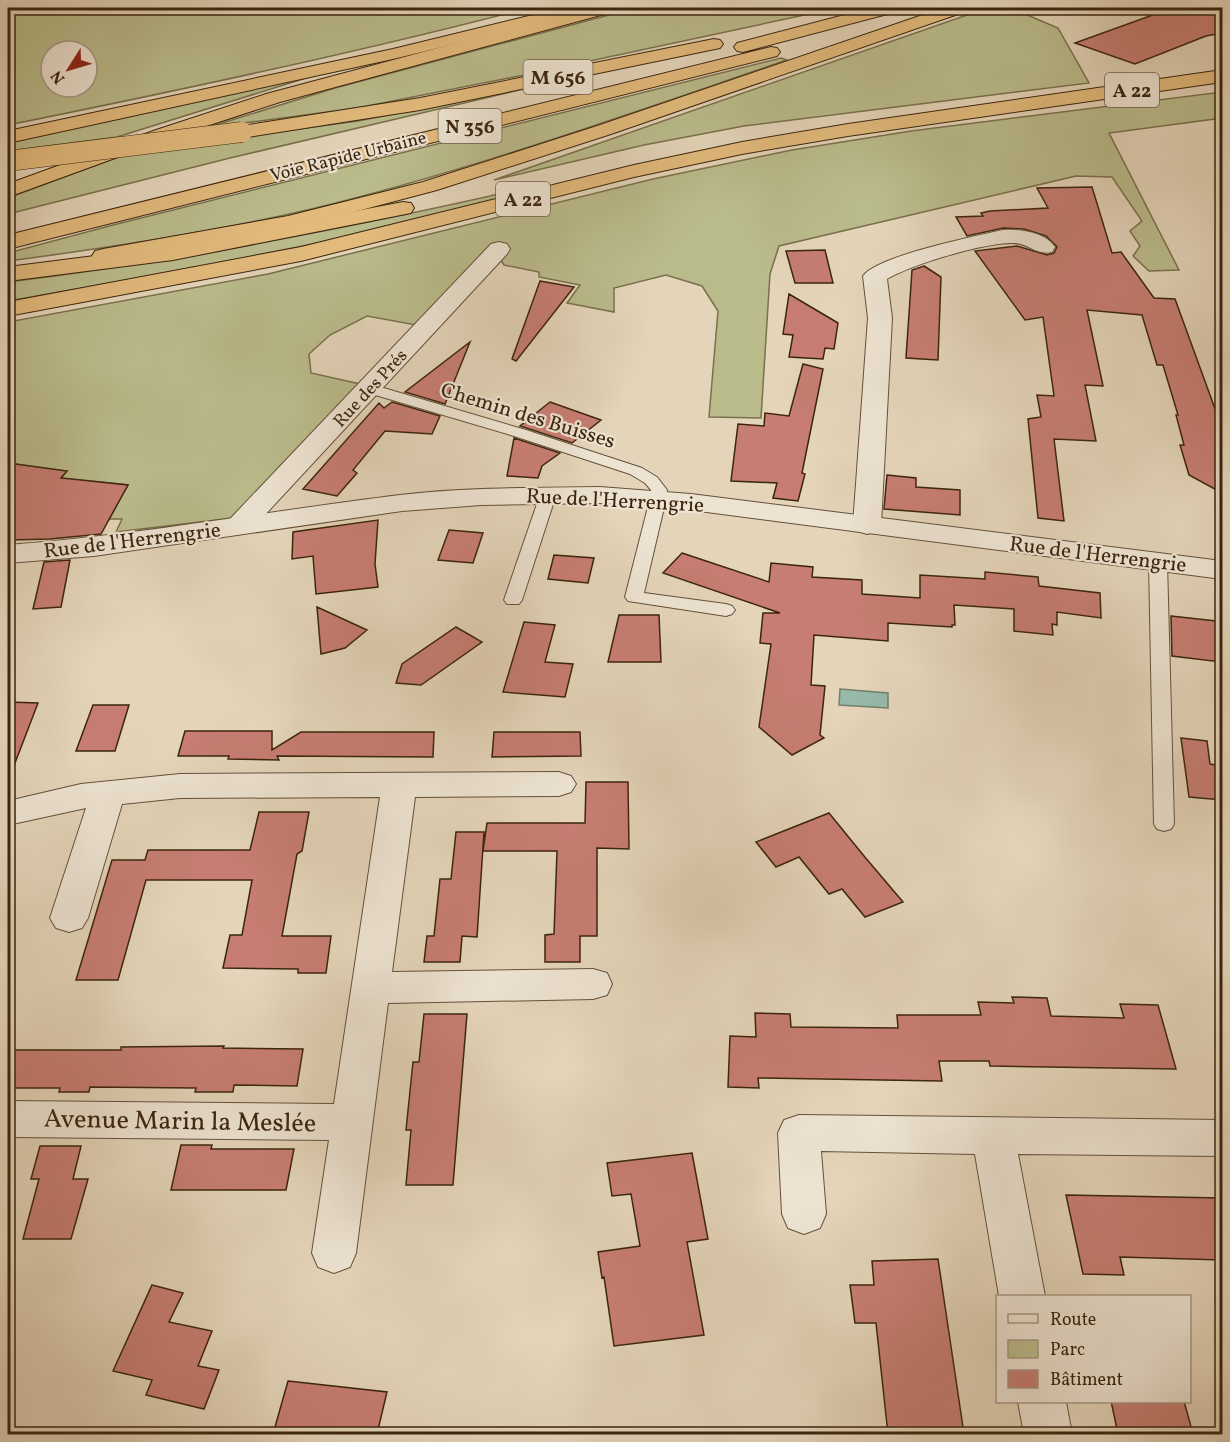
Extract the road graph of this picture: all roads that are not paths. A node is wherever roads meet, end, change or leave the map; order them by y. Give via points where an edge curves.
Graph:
1 (580, 8) edge
2 (606, 8) edge
3 (870, 8) edge
4 (889, 8) edge
5 (932, 8) edge
6 (958, 8) edge
7 (1222, 76) edge
8 (1041, 103) junction
9 (8, 137) edge
10 (8, 160) edge
11 (8, 191) edge
12 (8, 227) edge
13 (8, 242) edge
14 (1044, 247) dead end
15 (499, 249) dead end
16 (13, 271) edge
17 (8, 309) edge
18 (370, 389) junction
19 (548, 495) junction
20 (658, 499) junction
21 (240, 525) junction
22 (867, 525) junction
23 (8, 554) edge
24 (1158, 562) junction
25 (1222, 570) edge
26 (513, 600) dead end
27 (726, 610) dead end
28 (559, 784) dead end
29 (399, 785) junction
30 (108, 792) junction
31 (8, 813) edge
32 (1164, 824) dead end
33 (69, 918) dead end
34 (593, 984) dead end
35 (371, 988) junction
36 (8, 1119) edge
37 (352, 1122) junction
38 (993, 1136) junction
39 (1222, 1138) edge
40 (804, 1214) dead end
41 (334, 1253) dead end
42 (1022, 1295) edge
43 (1042, 1403) edge
44 (1048, 1434) edge

1 - 9 highway via 401,52
2 - 11 highway via 281,96 162,134
3 - 10 highway, M 656, bridge via 543,80 345,117
4 - 12 highway, Voie Rapide Urbaine / N 356
5 - 13 highway, Voie Rapide Urbaine / N 356
6 - 16 highway via 520,158 395,196 222,236
7 - 8 highway, A 22
8 - 16 highway via 969,107 742,137 275,234 140,258
8 - 17 highway, A 22 via 742,148 301,254
14 - 22 street via 1018,237 1006,237 915,259 875,276 879,352
15 - 18 street, Rue des Prés
18 - 20 lane, Chemin des Buisses via 636,471 659,490
18 - 21 street, Rue des Prés
19 - 20 street, Rue de l'Herrengrie
19 - 21 street, Rue de l'Herrengrie via 402,503
19 - 26 lane
20 - 22 street, Rue de l'Herrengrie
20 - 27 lane via 634,597
21 - 23 street, Rue de l'Herrengrie via 84,548
22 - 24 street, Rue de l'Herrengrie
24 - 25 street, Rue de l'Herrengrie
24 - 32 lane
28 - 29 street
29 - 30 street via 180,786
29 - 35 street
30 - 31 street
30 - 33 street
34 - 35 street
35 - 37 street
36 - 37 street, Avenue Marin la Meslée
37 - 41 street
38 - 39 street
38 - 40 street via 799,1133
38 - 42 street
43 - 44 street

